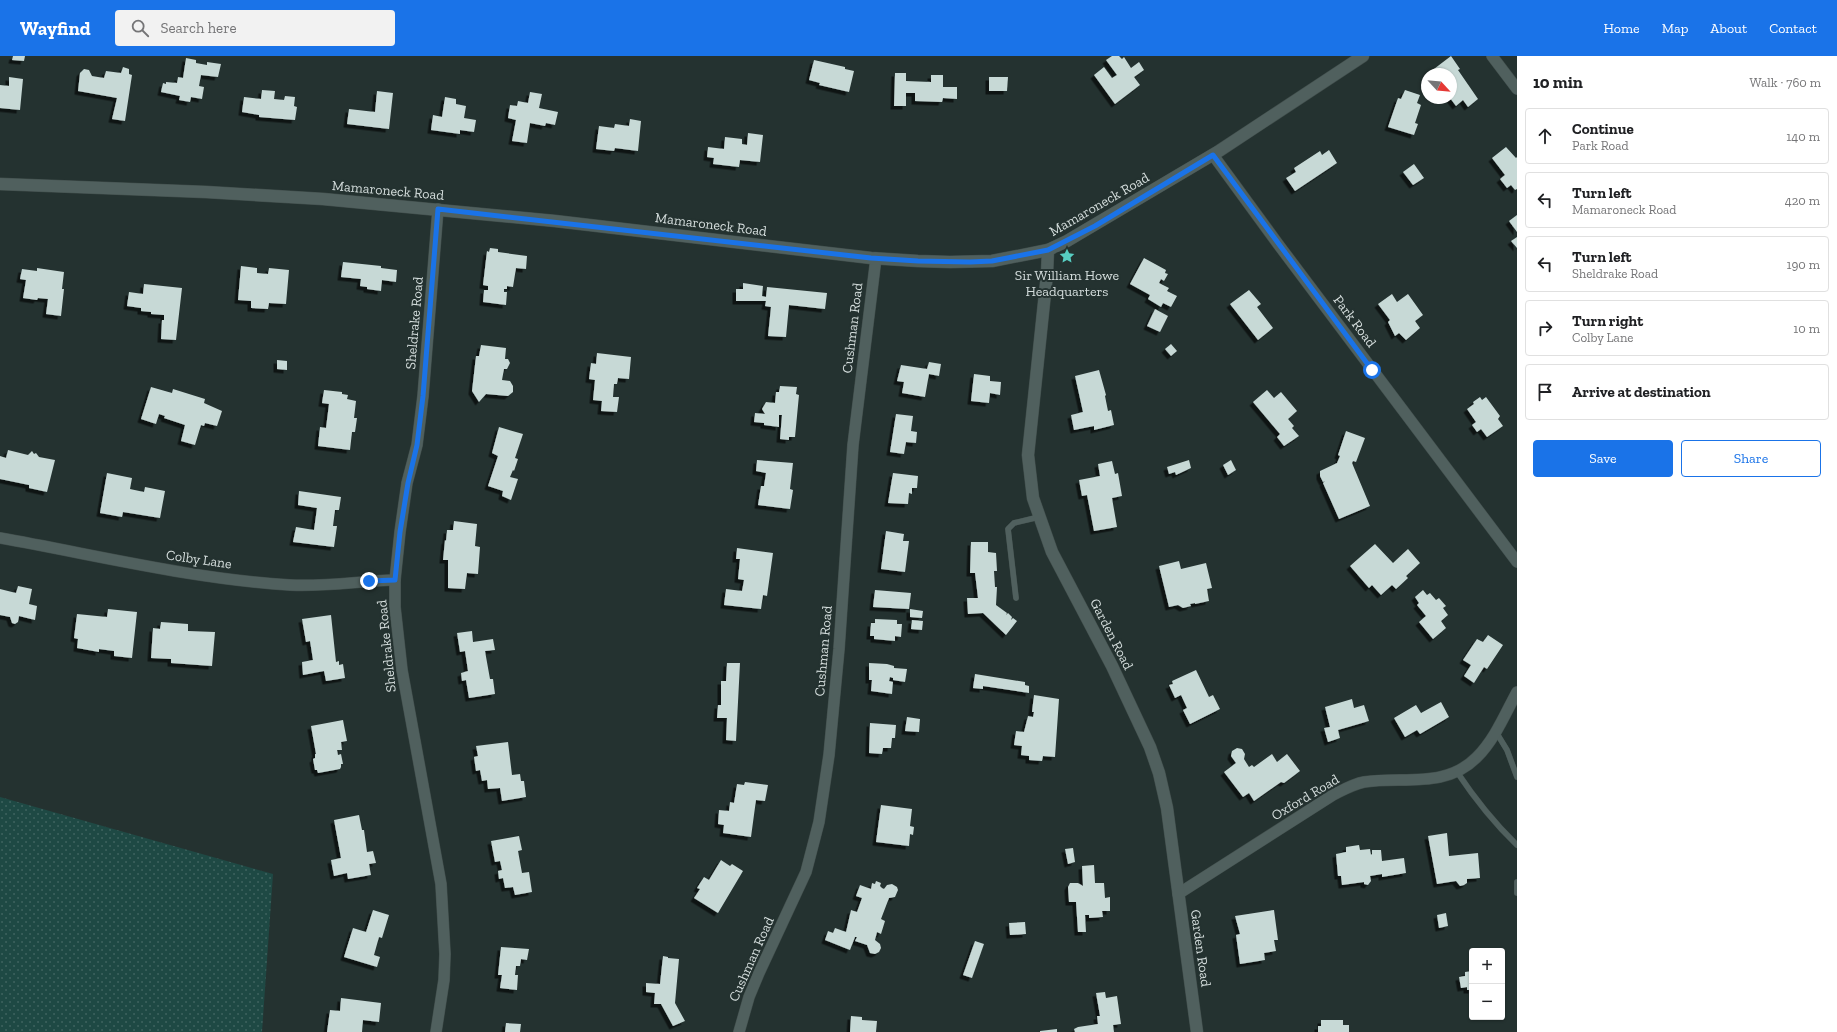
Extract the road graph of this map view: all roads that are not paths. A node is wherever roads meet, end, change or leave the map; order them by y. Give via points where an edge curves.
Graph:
1 (1363, 56) edge
2 (1492, 56) edge
3 (1517, 89) edge
4 (1213, 155) junction
5 (0, 184) edge
6 (438, 209) junction
7 (1048, 250) junction
8 (876, 258) junction
9 (1039, 517) junction
10 (0, 538) edge
11 (1517, 562) edge
12 (395, 580) junction
13 (1016, 598) dead end
14 (1517, 692) edge
15 (1496, 732) junction
16 (1456, 772) junction
17 (1517, 777) edge
18 (1517, 845) edge
19 (1517, 882) edge
20 (1517, 893) edge
21 (1178, 894) junction
22 (436, 1032) edge
23 (739, 1032) edge
24 (1197, 1032) edge

1 - 4 street, Mamaroneck Road
2 - 3 street
4 - 7 street, Mamaroneck Road via 1095,226
4 - 11 street, Park Road
5 - 6 street, Mamaroneck Road via 231,193
6 - 8 street, Mamaroneck Road
6 - 12 street, Sheldrake Road via 423,396 417,445 401,525
7 - 8 street, Mamaroneck Road via 992,261
7 - 9 street, Garden Road via 1028,455 1033,498
8 - 23 street, Cushman Road via 853,445 838,657 829,755 819,822 806,872 759,973
9 - 13 lane via 1014,523 1008,529
9 - 21 street, Garden Road via 1052,552 1112,666 1160,773
10 - 12 street, Colby Lane via 158,568 267,583 320,586
12 - 22 street, Sheldrake Road via 395,607 402,670 441,884 445,954
14 - 15 street, Oxford Road
15 - 16 street, Oxford Road via 1476,758
15 - 17 lane via 1507,750
16 - 18 lane via 1494,823
16 - 21 street, Oxford Road via 1425,780 1371,782 1349,786
19 - 20 lane
21 - 24 street, Garden Road

